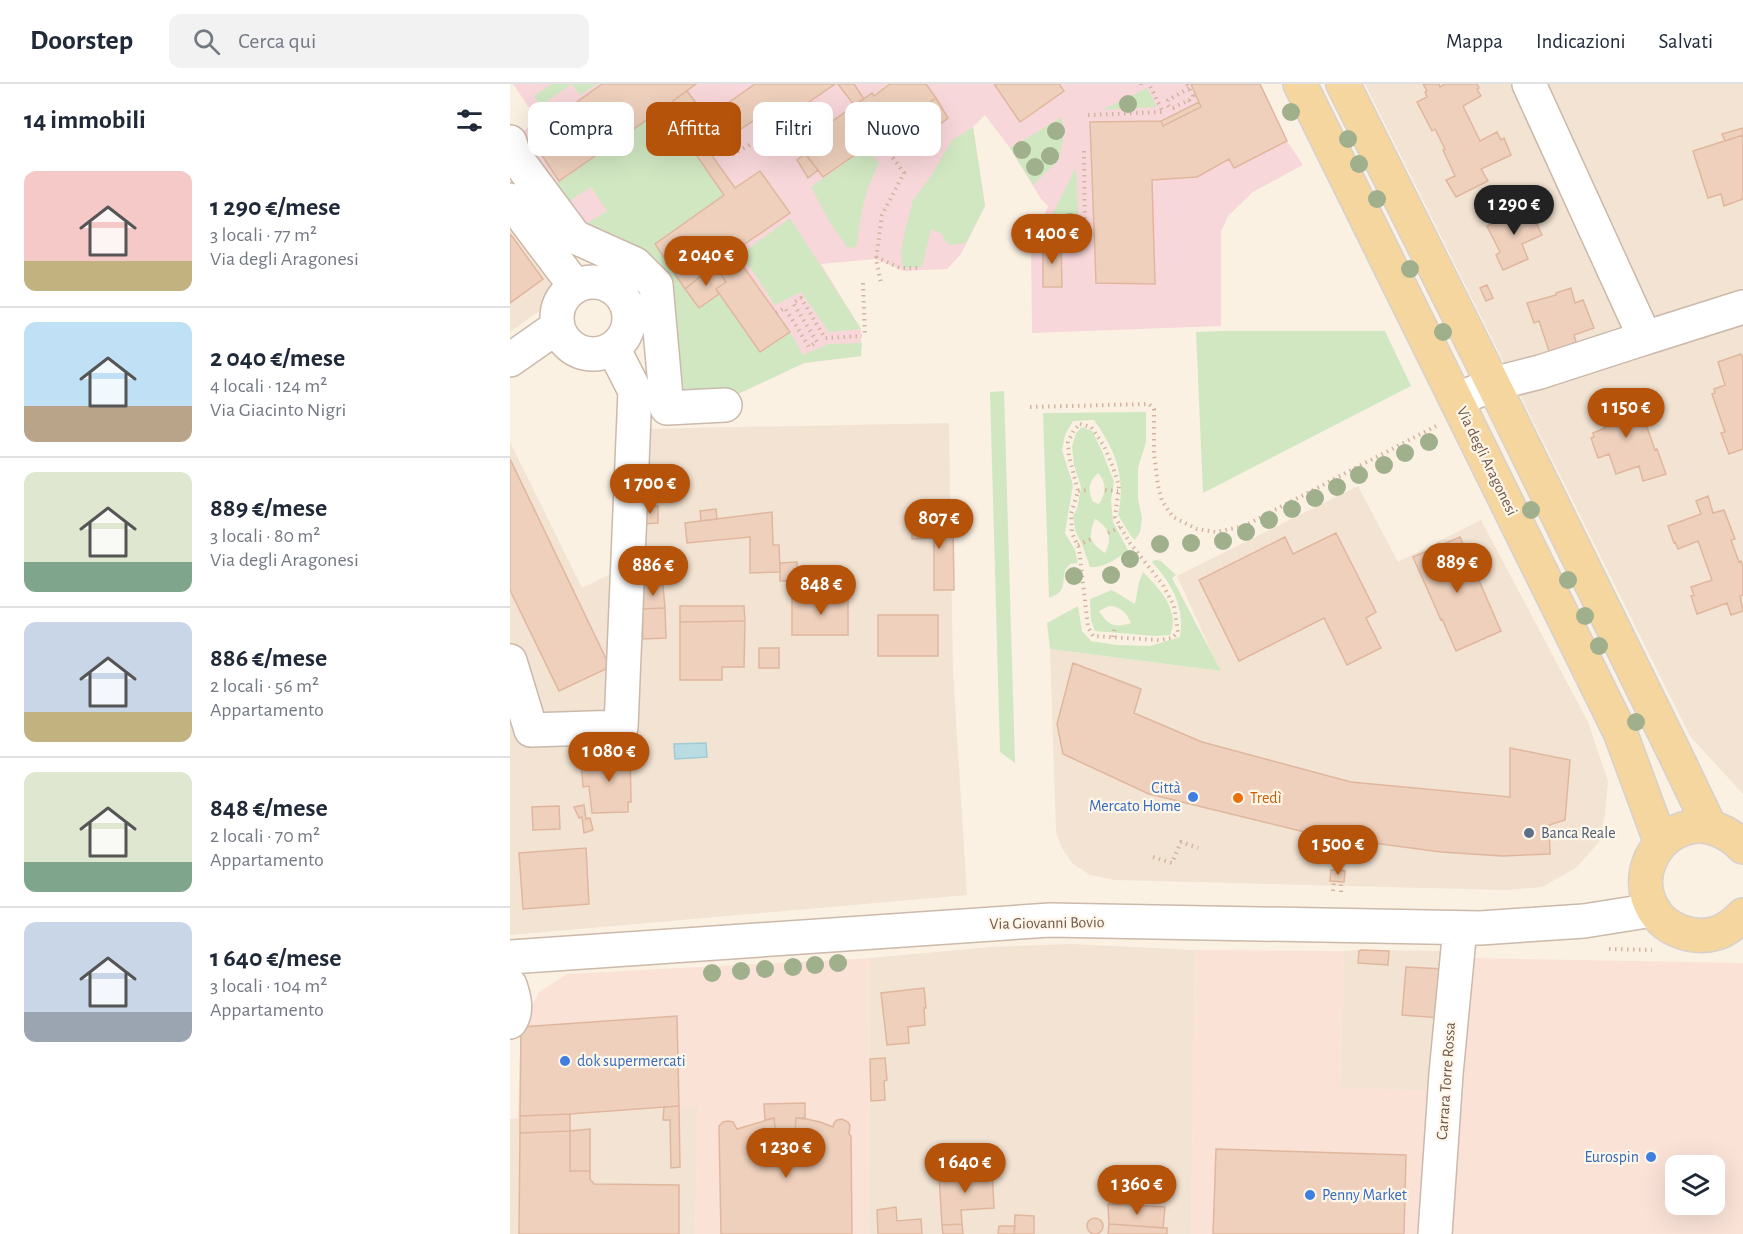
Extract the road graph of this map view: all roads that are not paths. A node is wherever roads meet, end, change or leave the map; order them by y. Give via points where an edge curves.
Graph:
1 (1300, 84) edge
2 (1343, 84) edge
3 (1529, 84) edge
4 (510, 142) edge
5 (510, 200) edge
6 (575, 286) junction
7 (1743, 307) edge
8 (557, 327) junction
9 (1645, 338) junction
10 (613, 348) junction
11 (510, 360) edge
12 (1493, 384) junction
13 (725, 405) dead end
14 (1448, 412) junction
15 (510, 661) edge
16 (1710, 827) junction
17 (1661, 843) junction
18 (1743, 847) edge
19 (1645, 879) junction
20 (1653, 910) junction
21 (1584, 921) junction
22 (1740, 921) edge
23 (1470, 928) junction
24 (510, 957) edge
25 (510, 986) edge
26 (510, 1022) edge
27 (1435, 1234) edge

1 - 14 main road, Via degli Aragonesi
2 - 12 main road
3 - 9 street
4 - 13 street via 514,155 575,237 634,264 656,285 668,408
5 - 6 street
6 - 8 street via 559,303
6 - 10 street via 599,282 611,286 627,304 628,328
7 - 9 street
8 - 10 street via 569,347 579,352 603,353
8 - 11 street
9 - 12 street
10 - 15 street via 635,391 621,727 531,730
12 - 14 street
12 - 16 main road
14 - 17 main road, Via degli Aragonesi via 1620,732
16 - 17 main road via 1675,832
16 - 18 main road via 1727,833
17 - 19 main road via 1652,854
19 - 20 main road
19 - 21 street
20 - 21 street, Via Giovanni Bovio
20 - 22 main road via 1682,933 1700,936 1719,933
21 - 23 street, Via Giovanni Bovio
23 - 24 street, Via Giovanni Bovio via 1050,920
23 - 27 street, Carrara Torre Rossa via 1446,1074
25 - 26 street via 515,1000

